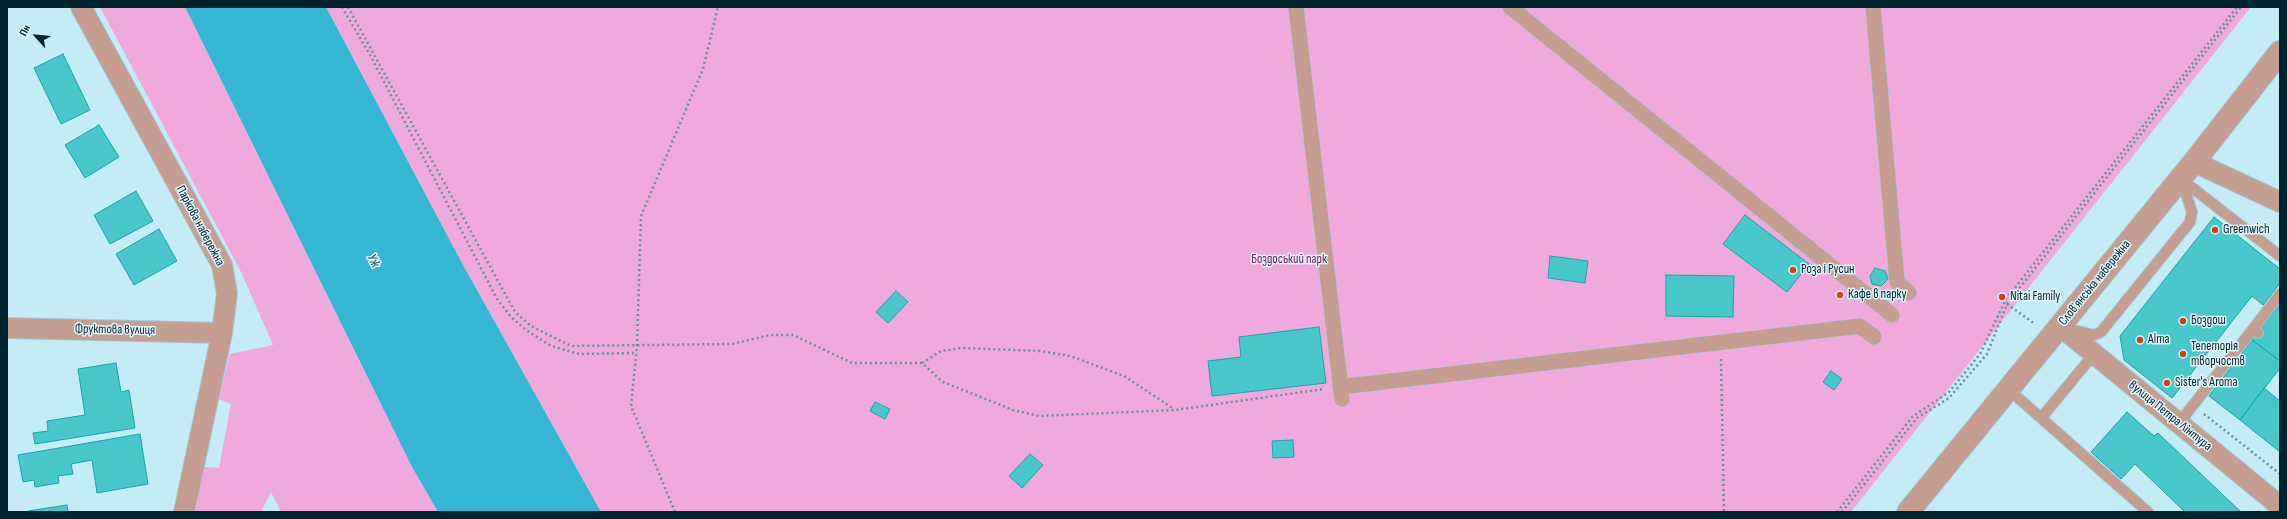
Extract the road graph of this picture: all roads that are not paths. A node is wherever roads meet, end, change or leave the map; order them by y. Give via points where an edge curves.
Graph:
1 (81, 7) edge
2 (1296, 7) edge
3 (1510, 7) edge
4 (1873, 7) edge
5 (2280, 52) edge
6 (2194, 162) junction
7 (2180, 179) junction
8 (2280, 202) edge
9 (2280, 256) edge
10 (1909, 293) dead end
11 (2280, 294) edge
12 (1892, 315) dead end
13 (7, 328) edge
14 (2056, 331) junction
15 (222, 333) junction
16 (1874, 337) dead end
17 (2094, 354) junction
18 (2008, 389) junction
19 (2042, 417) junction
20 (2179, 423) junction
21 (2280, 506) edge
22 (184, 512) edge
23 (1908, 512) edge
24 (2148, 512) edge

1 - 15 street, Паркова набережна via 222,265 227,293
2 - 16 street via 1341,393 1720,342 1860,326
3 - 12 street
4 - 10 street via 1897,282
5 - 6 street, Словʼянська набережна
6 - 7 street, Словʼянська набережна
6 - 8 street
7 - 9 lane
7 - 14 street, Словʼянська набережна
7 - 14 lane via 2192,212 2190,222 2101,332 2094,335
11 - 20 lane via 2256,331
13 - 15 street, Фруктова вулиця
14 - 17 street, вулиця Петра Лінтура
14 - 18 street, Словʼянська набережна
15 - 22 street, Паркова набережна via 216,371
17 - 19 lane
17 - 20 street, вулиця Петра Лінтура
18 - 19 lane
18 - 23 street, Словʼянська набережна
19 - 24 lane
20 - 21 street, вулиця Петра Лінтура

